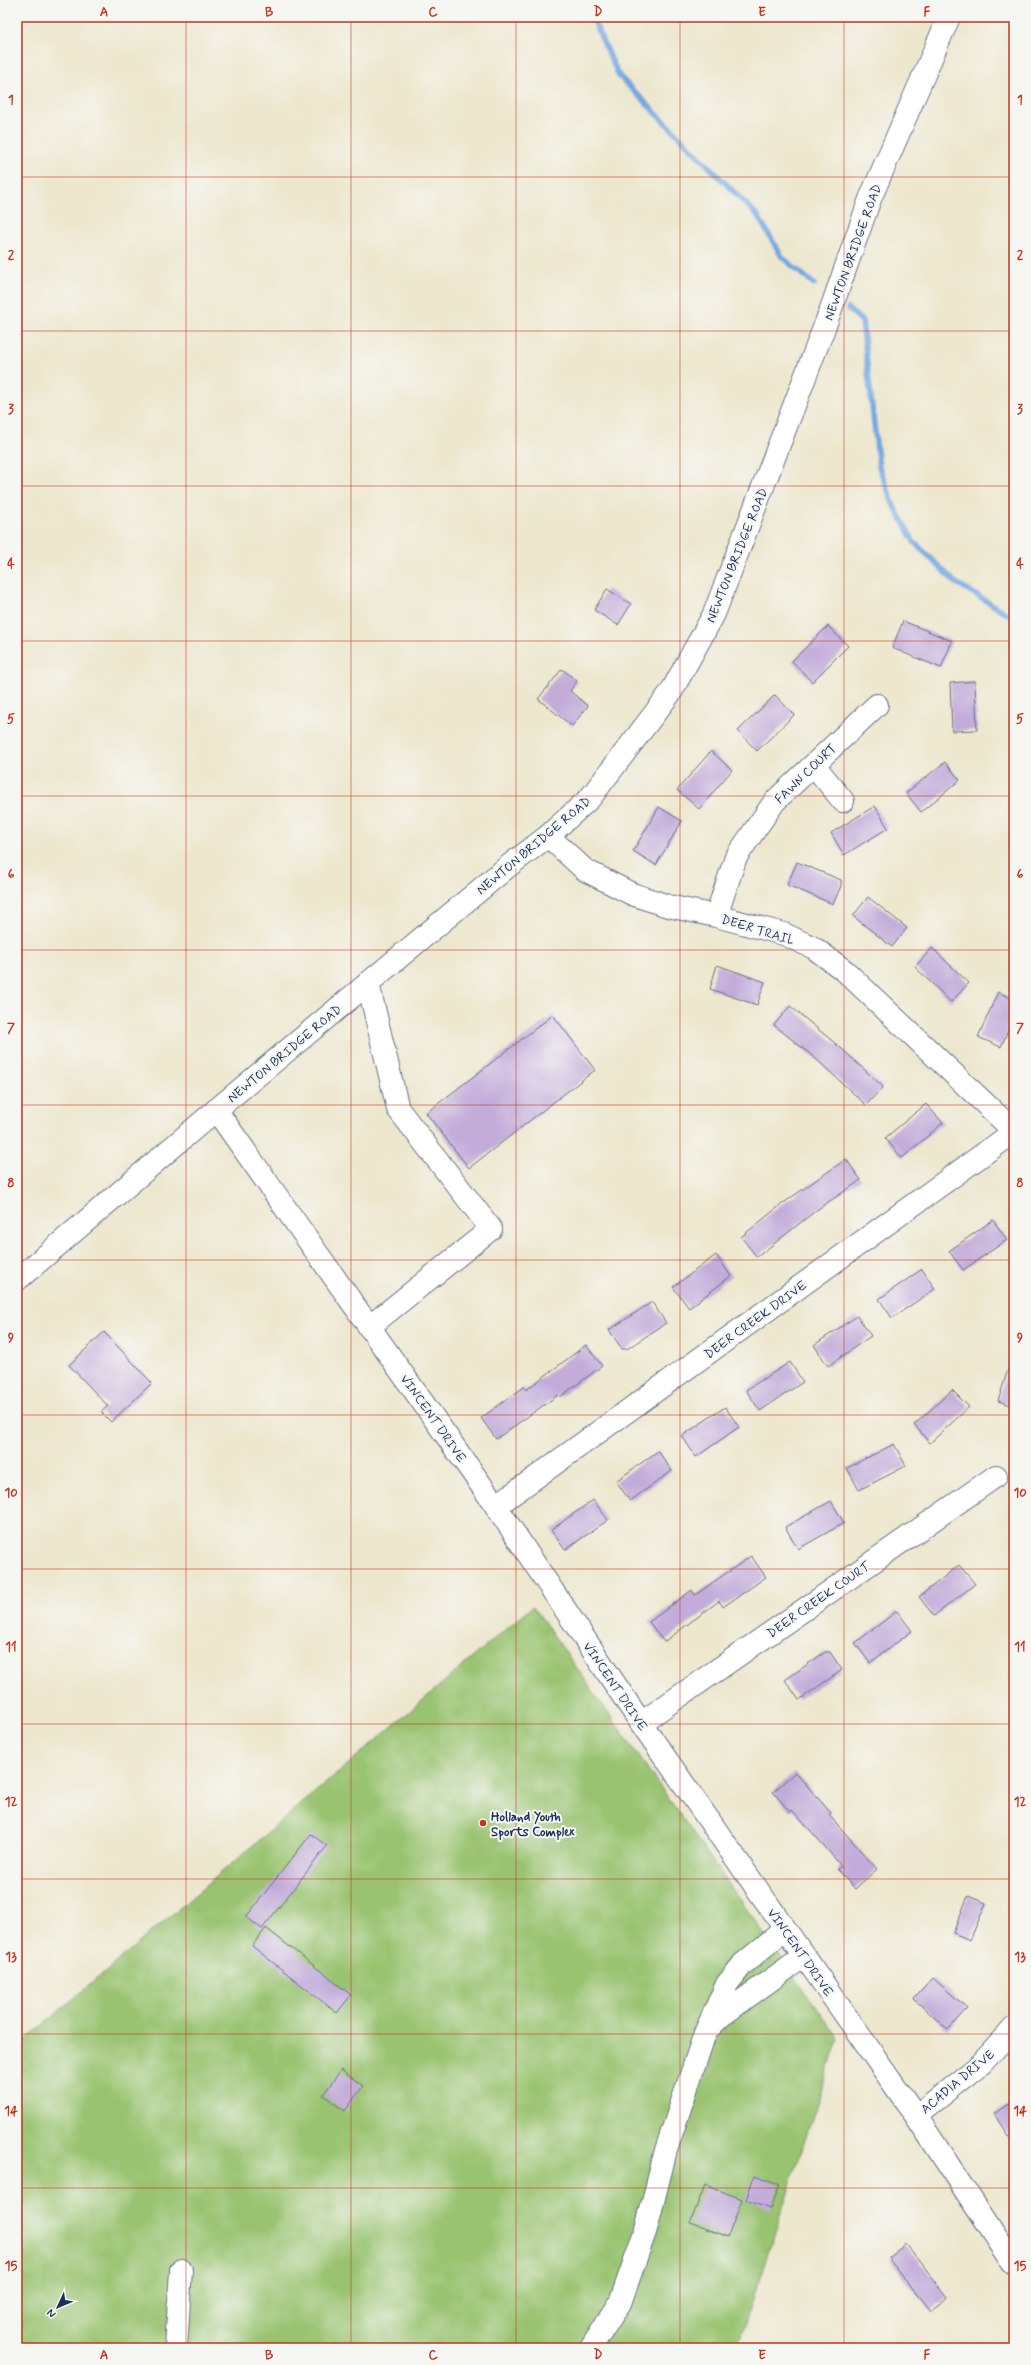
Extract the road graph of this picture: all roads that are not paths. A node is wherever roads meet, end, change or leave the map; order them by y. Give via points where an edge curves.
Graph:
1 (949, 17) edge
2 (878, 705) dead end
3 (814, 765) junction
4 (843, 800) dead end
5 (548, 836) junction
6 (716, 916) junction
7 (368, 982) junction
8 (216, 1110) junction
9 (1014, 1132) edge
10 (17, 1280) edge
11 (370, 1327) junction
12 (996, 1476) dead end
13 (496, 1506) junction
14 (641, 1723) junction
15 (785, 1930) junction
16 (804, 1956) junction
17 (1014, 2028) edge
18 (705, 2033) junction
19 (916, 2116) junction
20 (1014, 2264) edge
21 (181, 2270) dead end
22 (176, 2348) edge
23 (591, 2348) edge

1 - 5 street, NEWTON BRIDGE ROAD via 870,199 827,320 714,614 671,692 626,754 590,798
2 - 3 street, FAWN COURT
3 - 4 street
3 - 6 street, FAWN COURT via 775,801 736,856
5 - 6 street, DEER TRAIL via 585,870 632,894 668,906
5 - 7 street, NEWTON BRIDGE ROAD
6 - 9 street, DEER TRAIL via 784,934 814,948 845,971
7 - 8 street, NEWTON BRIDGE ROAD
7 - 11 street via 398,1109 491,1229
8 - 10 street, NEWTON BRIDGE ROAD
8 - 11 street, VINCENT DRIVE
9 - 13 street, DEER CREEK DRIVE
11 - 13 street, VINCENT DRIVE
12 - 14 street, DEER CREEK COURT
13 - 14 street, VINCENT DRIVE
14 - 15 street, VINCENT DRIVE
15 - 16 street, VINCENT DRIVE
15 - 18 street via 743,1964 727,1984
16 - 18 street via 720,2016
16 - 19 street, VINCENT DRIVE
17 - 19 street, ACADIA DRIVE via 981,2064
18 - 23 street via 666,2150 646,2229 620,2303
19 - 20 street, VINCENT DRIVE
21 - 22 street

